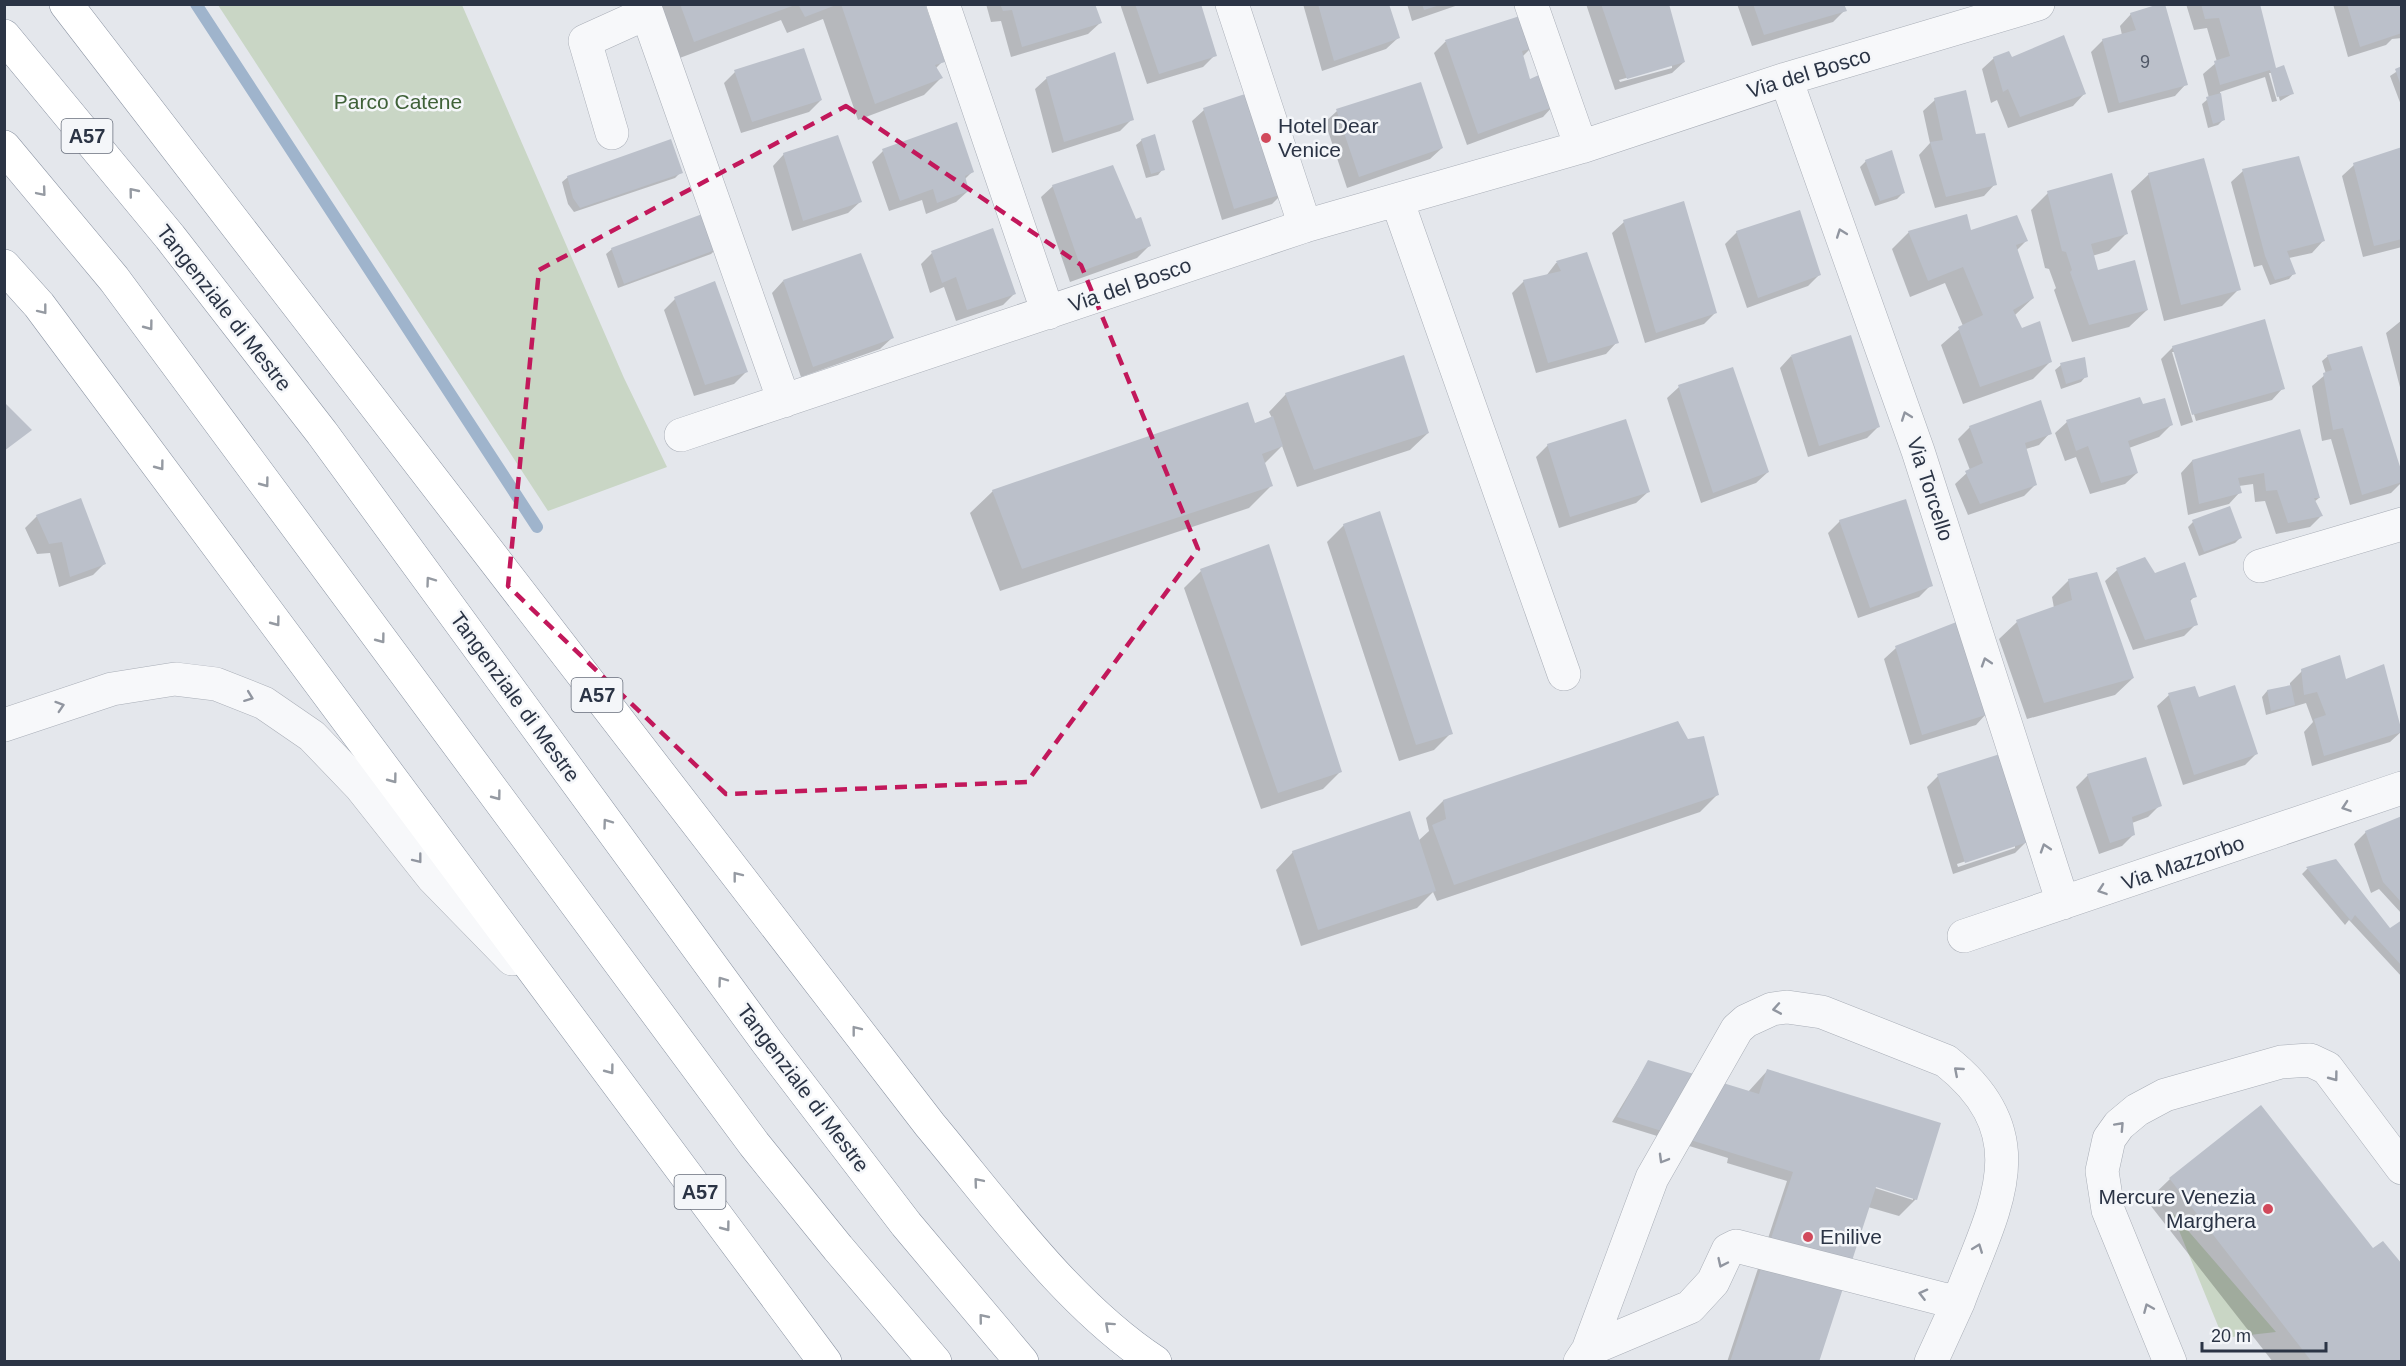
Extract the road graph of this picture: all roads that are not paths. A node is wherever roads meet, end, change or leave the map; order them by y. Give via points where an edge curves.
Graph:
1 (66, 4) edge
2 (943, 4) edge
3 (1232, 4) edge
4 (1532, 4) edge
5 (2038, 4) edge
6 (4, 36) edge
7 (1786, 79) junction
8 (612, 133) dead end
9 (4, 147) edge
10 (1581, 147) junction
11 (1397, 200) junction
12 (1305, 226) junction
13 (4, 266) edge
14 (1048, 313) junction
15 (784, 401) junction
16 (681, 435) dead end
17 (2402, 524) edge
18 (2260, 566) dead end
19 (1564, 674) dead end
20 (4, 725) edge
21 (2402, 788) edge
22 (2063, 903) junction
23 (1964, 936) dead end
24 (575, 1023) junction
25 (2402, 1168) edge
26 (1958, 1303) junction
27 (1584, 1356) edge
28 (825, 1362) edge
29 (935, 1362) edge
30 (1022, 1362) edge
31 (1155, 1362) edge
32 (1931, 1362) edge
33 (2170, 1362) edge

31 -> 1 highway, A57 via 1132,1347 1074,1293 930,1125
2 - 14 street
3 - 12 street
4 - 10 street
5 - 7 street, Via del Bosco
30 -> 6 highway, Tangenziale di Mestre / A57 via 906,1224 767,1042 322,433 170,237
7 - 10 street, Via del Bosco
22 -> 7 street, Via Torcello via 1918,451
8 - 15 street via 585,41 647,13
9 -> 29 highway via 114,279 754,1144
10 - 11 street, Via del Bosco
11 - 12 street, Via del Bosco
11 - 19 street
12 - 14 street, Via del Bosco
13 -> 24 highway, A57 via 39,305
14 - 15 street, Via del Bosco
15 - 16 street, Via del Bosco
17 - 18 street
20 -> 24 street via 112,689 175,678 216,684 264,702 312,736 360,786 433,878
21 -> 22 street, Via Mazzorbo
22 - 23 street, Via Mazzorbo
24 -> 28 highway, A57
33 -> 25 street via 2116,1232 2103,1189 2102,1171 2109,1139 2128,1118 2165,1095 2281,1062 2310,1060 2327,1068
26 -> 27 street via 1736,1246 1728,1250 1713,1282 1690,1307
26 -> 27 street via 2002,1182 2001,1143 1990,1108 1946,1061 1822,1012 1772,1009 1737,1029 1653,1178
26 - 32 street

